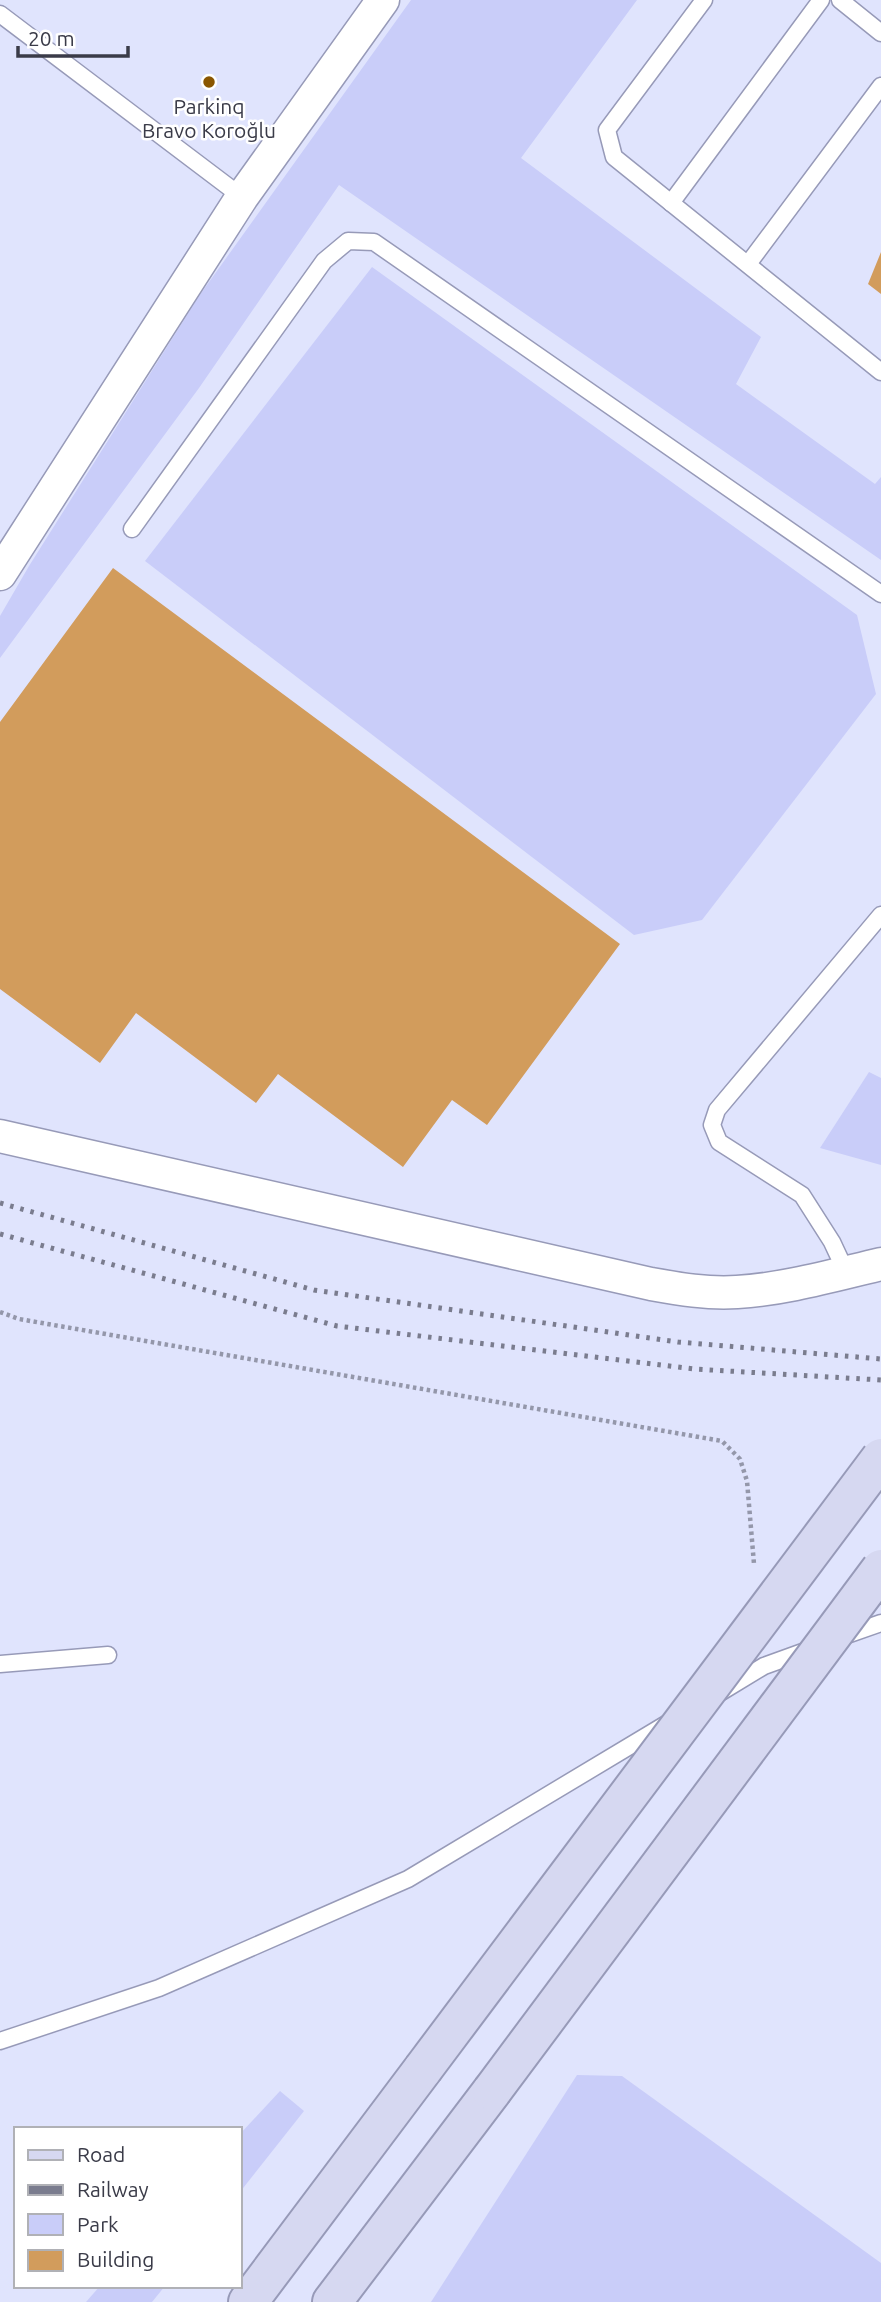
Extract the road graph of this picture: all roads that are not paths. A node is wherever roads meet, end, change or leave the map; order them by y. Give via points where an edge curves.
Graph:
1 (383, 0) edge
2 (704, 0) edge
3 (821, 0) edge
4 (839, 0) edge
5 (0, 14) edge
6 (881, 33) edge
7 (881, 86) edge
8 (242, 197) junction
9 (671, 203) junction
10 (748, 264) junction
11 (881, 372) edge
12 (132, 529) dead end
13 (0, 574) edge
14 (881, 594) edge
15 (881, 915) edge
16 (0, 1136) edge
17 (881, 1264) edge
18 (846, 1272) junction
19 (881, 1458) edge
20 (881, 1569) edge
21 (881, 1623) edge
22 (108, 1655) dead end
23 (0, 1664) edge
24 (0, 2041) edge
25 (248, 2302) edge
26 (332, 2302) edge

1 - 8 street
2 - 9 lane via 607,130 614,157
3 - 9 lane
4 - 6 lane
5 - 8 lane
7 - 10 lane
8 - 13 street
9 - 10 lane
10 - 11 lane
12 - 14 lane via 324,261 348,241 374,242
15 - 18 lane via 717,1111 712,1125 719,1142 802,1195
16 - 18 street via 651,1284 737,1292
17 - 18 street
19 - 25 main road, bridge
20 - 26 main road, bridge
21 - 24 lane via 764,1666 408,1879 159,1988
22 - 23 lane

